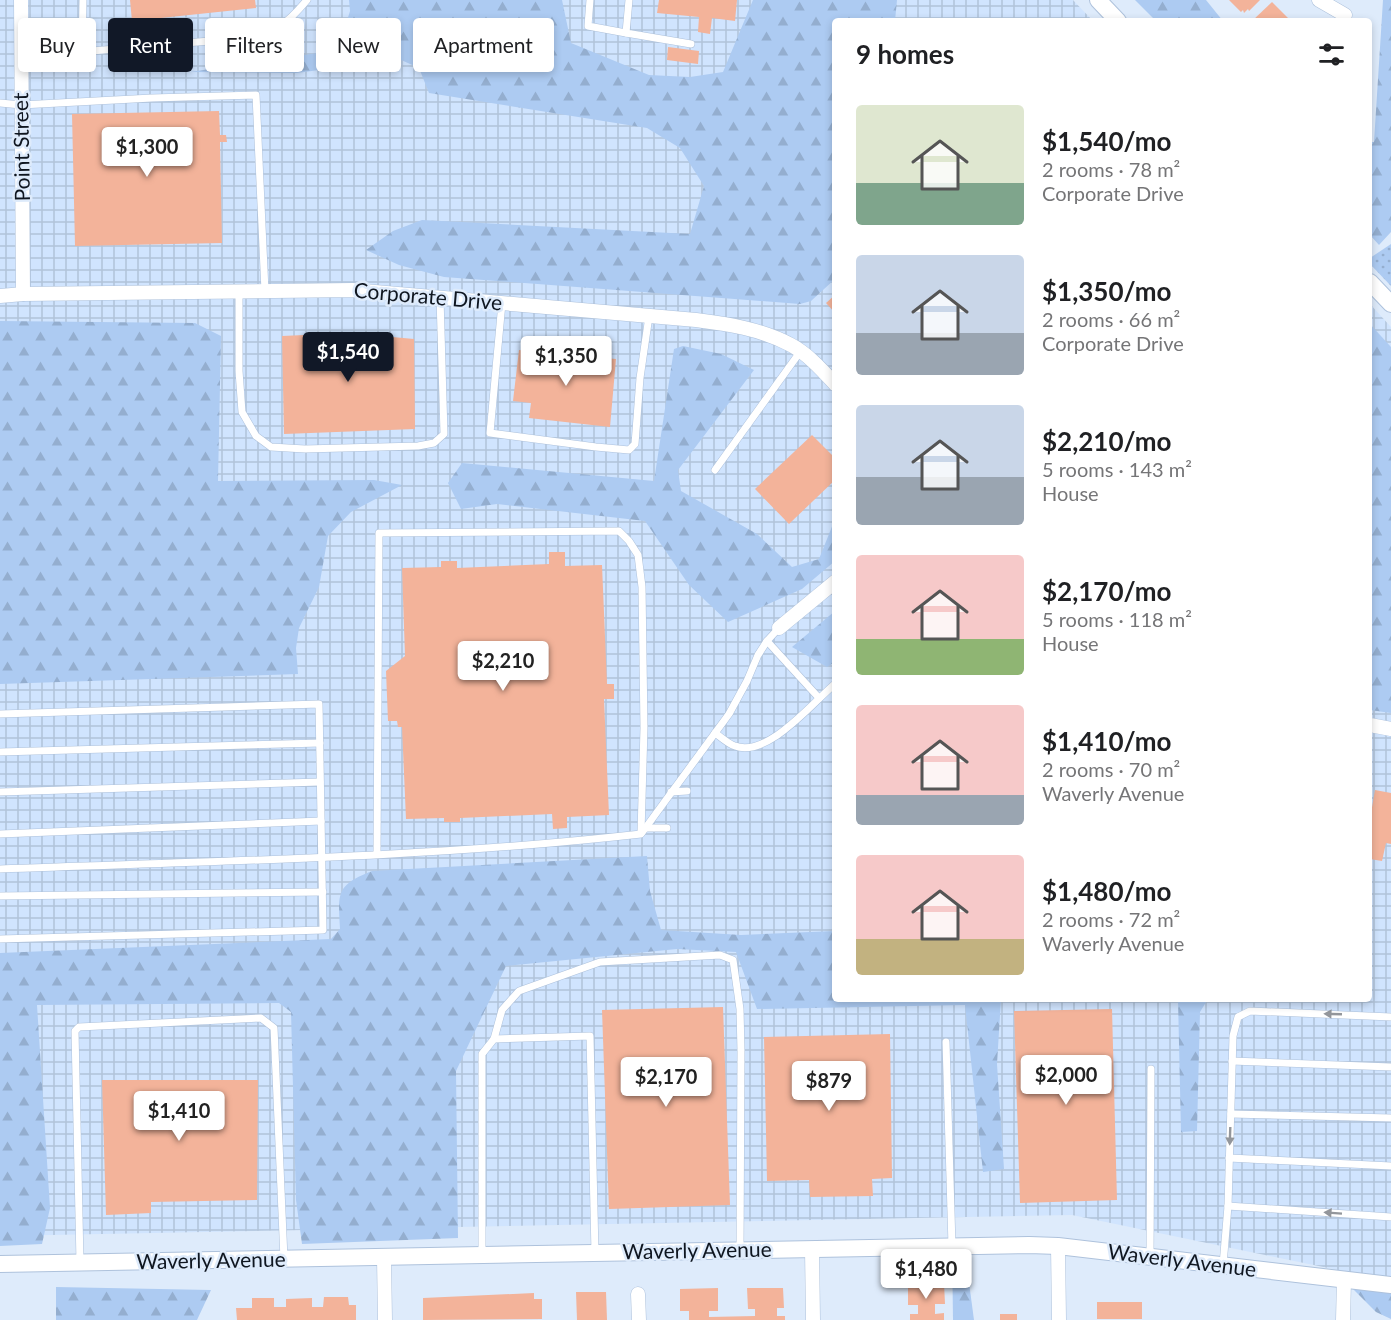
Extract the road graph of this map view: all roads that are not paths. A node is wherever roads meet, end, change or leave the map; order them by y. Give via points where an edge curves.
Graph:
1 (21, 0) edge
2 (83, 0) edge
3 (307, 0) edge
4 (590, 0) edge
5 (629, 0) edge
6 (1098, 0) edge
7 (1319, 0) edge
8 (1345, 15) dead end
9 (21, 18) edge
10 (83, 18) edge
11 (1115, 18) edge
12 (626, 33) junction
13 (691, 44) dead end
14 (96, 51) edge
15 (20, 72) edge
16 (0, 103) edge
17 (21, 105) junction
18 (1372, 284) edge
19 (239, 291) junction
20 (265, 291) junction
21 (23, 294) junction
22 (0, 296) edge
23 (441, 297) junction
24 (502, 303) junction
25 (1391, 304) edge
26 (649, 316) junction
27 (800, 352) junction
28 (832, 381) edge
29 (715, 470) dead end
30 (832, 584) edge
31 (779, 628) joint
32 (767, 641) junction
33 (832, 687) edge
34 (819, 698) junction
35 (0, 714) edge
36 (1372, 725) edge
37 (1391, 729) edge
38 (715, 733) junction
39 (320, 743) junction
40 (0, 752) edge
41 (320, 782) junction
42 (687, 791) dead end
43 (0, 792) edge
44 (671, 792) junction
45 (321, 821) junction
46 (667, 828) dead end
47 (643, 831) junction
48 (0, 834) edge
49 (377, 855) junction
50 (321, 857) junction
51 (0, 869) edge
52 (323, 892) junction
53 (0, 896) edge
54 (0, 939) edge
55 (1391, 1017) edge
56 (494, 1039) junction
57 (946, 1042) dead end
58 (1232, 1060) junction
59 (1391, 1067) edge
60 (1151, 1069) dead end
61 (1231, 1114) junction
62 (1391, 1118) edge
63 (1229, 1158) junction
64 (1391, 1166) edge
65 (1228, 1206) junction
66 (1391, 1217) edge
67 (952, 1246) junction
68 (1058, 1246) junction
69 (812, 1249) junction
70 (740, 1251) junction
71 (595, 1254) junction
72 (482, 1256) junction
73 (1150, 1257) junction
74 (384, 1258) junction
75 (284, 1260) junction
76 (80, 1262) junction
77 (0, 1264) edge
78 (1223, 1265) junction
79 (1344, 1280) junction
80 (1391, 1285) edge
81 (638, 1294) dead end
82 (385, 1320) edge
83 (639, 1320) edge
84 (813, 1320) edge
85 (1059, 1320) edge
86 (1343, 1320) edge

1 - 9 street, Point Street
2 - 10 lane
3 - 14 lane via 288,22 263,34
4 - 12 lane via 588,26
5 - 12 lane
6 - 11 street
7 - 8 street
12 - 13 lane
15 - 17 street, Point Street
16 - 17 lane
17 - 20 lane via 256,96
17 - 21 street, Point Street
18 - 25 street
19 - 20 street, Corporate Drive
19 - 21 street, Corporate Drive
19 - 23 lane via 243,412 256,436 271,447 305,449 418,446 434,444 444,434
20 - 23 street, Corporate Drive via 352,290
21 - 22 street, Corporate Drive
23 - 24 street, Corporate Drive
24 - 26 street, Corporate Drive
24 - 26 lane via 490,433 629,450 635,444
26 - 27 street, Corporate Drive via 727,324 761,333
27 - 28 street, Corporate Drive
27 - 29 lane
30 - 31 street
31 - 32 lane
32 - 34 lane
32 - 38 lane
33 - 34 lane
34 - 38 lane via 768,742 750,748 735,746
35 - 39 lane via 319,704
36 - 37 street
38 - 44 lane
39 - 40 lane
39 - 41 lane
41 - 43 lane
41 - 45 lane
42 - 44 lane
44 - 47 lane
45 - 48 lane
45 - 50 lane
46 - 47 lane
47 - 49 lane via 558,844
47 - 49 lane via 642,587 638,555 629,541 619,531 379,533
49 - 50 lane
50 - 51 lane
50 - 52 lane
52 - 53 lane
52 - 54 lane via 323,930
55 -> 58 lane via 1250,1011 1238,1017
56 - 70 lane via 502,1010 519,992 600,962 720,955 733,960 740,1009
56 - 71 lane via 590,1036
56 - 72 lane via 482,1054 481,1064
57 - 67 lane
58 - 59 lane
58 - 61 lane
60 - 73 lane
61 - 62 lane
61 -> 63 lane
63 - 64 lane
63 - 65 lane
66 -> 65 lane
65 - 78 lane
67 - 68 street, Waverly Avenue
67 - 69 street, Waverly Avenue
68 - 73 street, Waverly Avenue
68 - 85 street
69 - 70 street, Waverly Avenue
69 - 84 street
70 - 71 street, Waverly Avenue
71 - 72 street, Waverly Avenue
72 - 74 street, Waverly Avenue
73 - 78 street, Waverly Avenue
74 - 75 street, Waverly Avenue
74 - 82 street
75 - 76 street, Waverly Avenue
75 - 76 lane via 274,1028 261,1018 75,1030
76 - 77 street, Waverly Avenue
78 - 79 street, Waverly Avenue
79 - 80 street, Waverly Avenue
79 - 86 street
81 - 83 street

